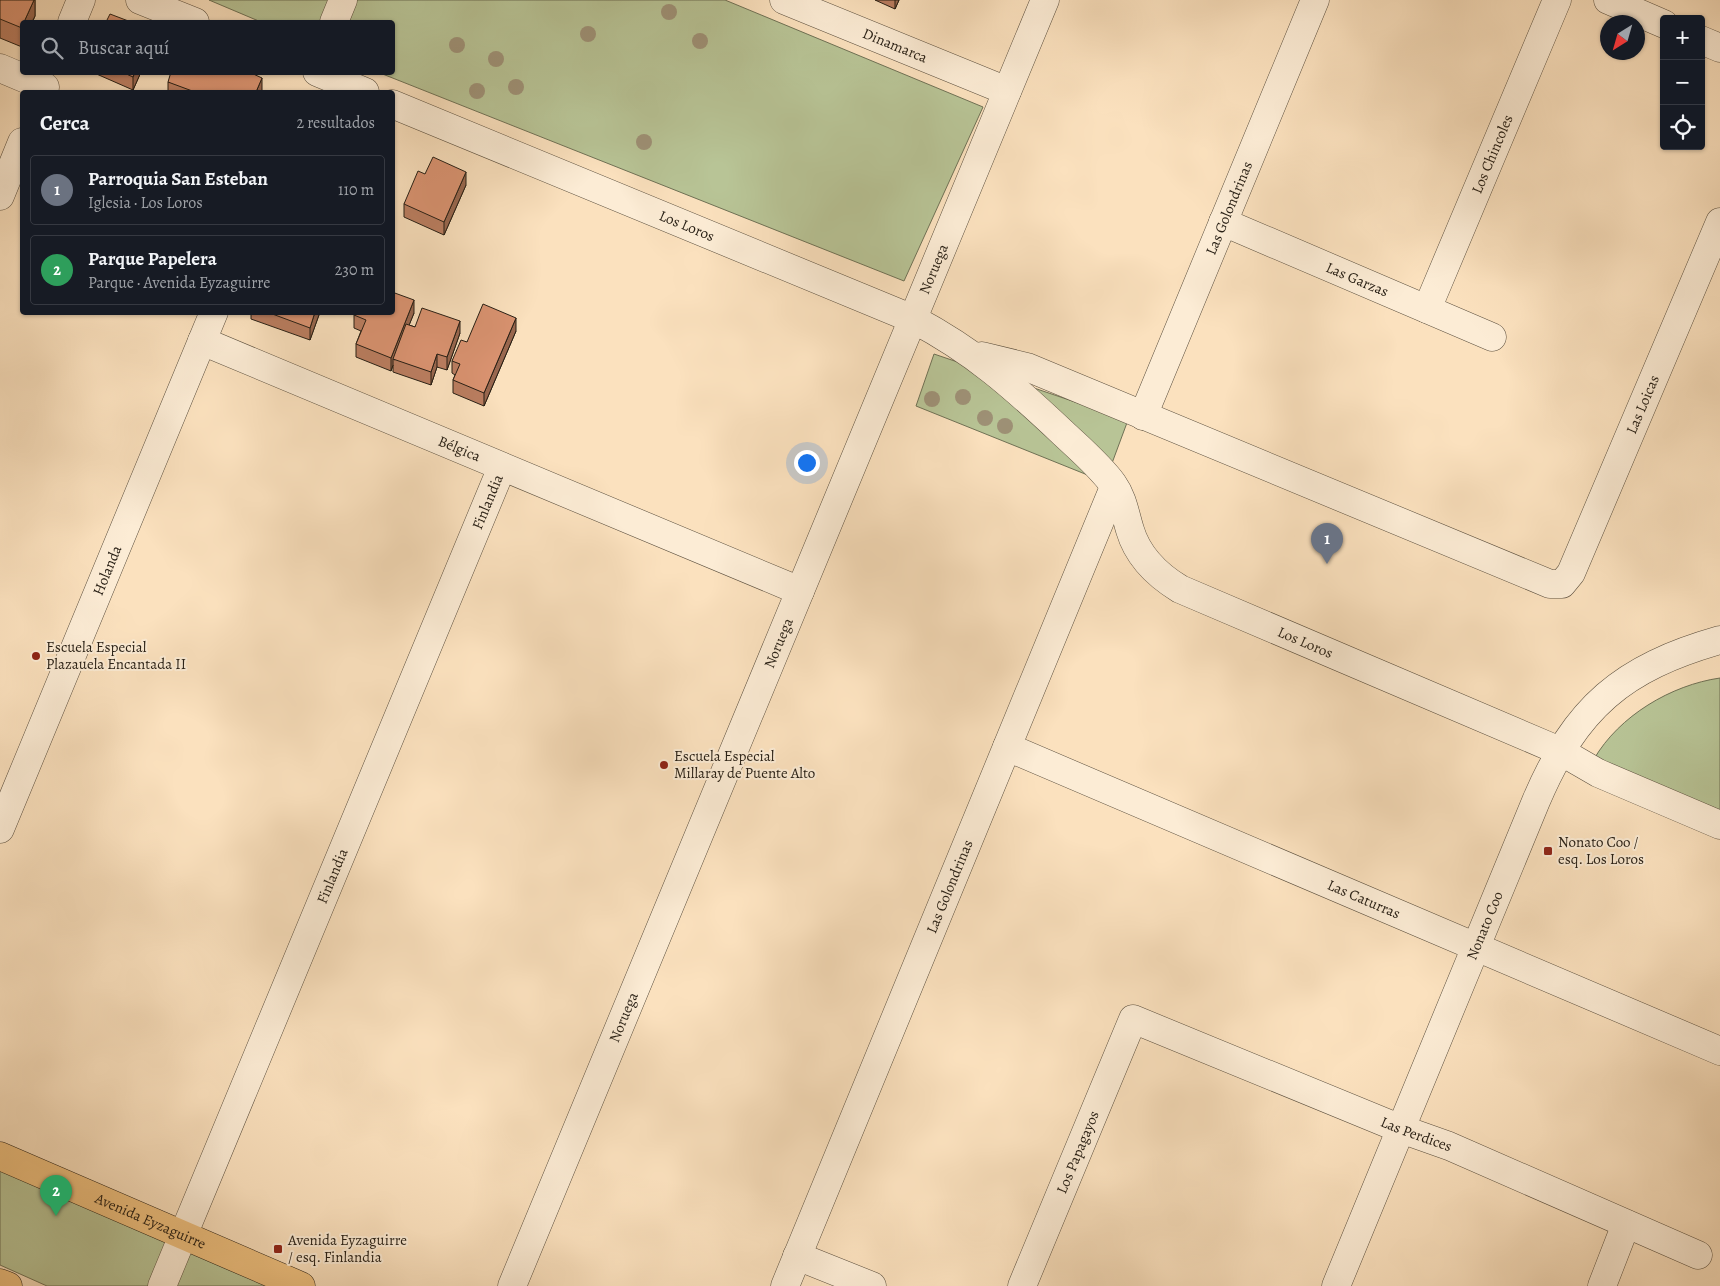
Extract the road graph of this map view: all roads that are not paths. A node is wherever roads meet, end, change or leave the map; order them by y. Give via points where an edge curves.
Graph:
1 (81, 0) edge
2 (140, 0) edge
3 (343, 0) edge
4 (784, 0) edge
5 (1045, 0) edge
6 (1315, 0) edge
7 (1557, 0) edge
8 (1608, 0) edge
9 (73, 20) edge
10 (190, 20) edge
11 (335, 20) edge
12 (1660, 22) edge
13 (1705, 42) edge
14 (1720, 48) edge
15 (0, 68) edge
16 (20, 75) edge
17 (20, 75) edge
18 (314, 75) edge
19 (322, 75) edge
20 (46, 84) edge
21 (306, 90) edge
22 (360, 90) edge
23 (1007, 91) junction
24 (395, 105) edge
25 (20, 147) edge
26 (0, 196) edge
27 (1223, 222) junction
28 (1720, 222) edge
29 (1427, 309) junction
30 (213, 315) edge
31 (913, 318) junction
32 (1492, 337) dead end
33 (202, 341) junction
34 (975, 356) junction
35 (1143, 416) junction
36 (502, 467) junction
37 (1114, 486) junction
38 (1562, 584) joint
39 (800, 592) junction
40 (1720, 640) edge
41 (1007, 747) junction
42 (1560, 751) junction
43 (1720, 825) edge
44 (0, 829) edge
45 (1477, 946) junction
46 (1134, 1019) joint
47 (1720, 1051) edge
48 (1401, 1129) junction
49 (0, 1156) edge
50 (1626, 1224) junction
51 (182, 1235) junction
52 (1698, 1255) dead end
53 (797, 1256) junction
54 (0, 1282) edge
55 (8, 1286) edge
56 (162, 1286) edge
57 (301, 1286) edge
58 (512, 1286) edge
59 (784, 1286) edge
60 (872, 1286) edge
61 (1022, 1286) edge
62 (1336, 1286) edge
63 (1602, 1286) edge

1 - 9 street
2 - 10 street
3 - 11 street
4 - 23 street, Dinamarca
5 - 23 street, Noruega
6 - 27 street, Las Golondrinas
7 - 29 street, Los Chincoles
8 - 12 street
13 - 14 street
15 - 16 street
17 - 20 street
18 - 21 street
19 - 22 street
23 - 31 street, Noruega
24 - 31 street, Los Loros
25 - 26 street
27 - 29 street, Las Garzas
27 - 35 street, Las Golondrinas
28 - 38 street, Las Loicas via 1571,573
29 - 32 street, Las Garzas
30 - 33 street, Holanda
31 - 34 street, Los Loros
31 - 39 street, Noruega
33 - 36 street, Bélgica
33 - 44 street, Holanda
34 - 35 street, Los Loros via 1006,360 1027,367
34 - 37 street, Los Loros via 1015,387
35 - 38 street, Los Loros via 1550,584
36 - 39 street, Bélgica
36 - 51 street, Finlandia
37 - 41 street, Las Golondrinas
37 - 42 street, Los Loros via 1141,554 1156,572 1180,590
39 - 58 street, Noruega
40 - 42 street, Nonato Coo via 1680,652 1624,680 1580,721
41 - 45 street, Las Caturras
41 - 53 street, Las Golondrinas
42 - 43 street, Los Loros via 1598,772
42 - 45 street, Nonato Coo
45 - 47 street, Las Caturras
45 - 48 street, Nonato Coo
46 - 48 street, Las Perdices
46 - 61 street, Los Papagayos
48 - 50 street, Las Perdices via 1449,1146
48 - 62 street, Nonato Coo
49 - 51 main road, Avenida Eyzaguirre
50 - 52 street, Las Perdices
50 - 63 street
51 - 56 street, Finlandia
51 - 57 main road, Avenida Eyzaguirre
53 - 59 street, Las Golondrinas
53 - 60 street
54 - 55 main road

